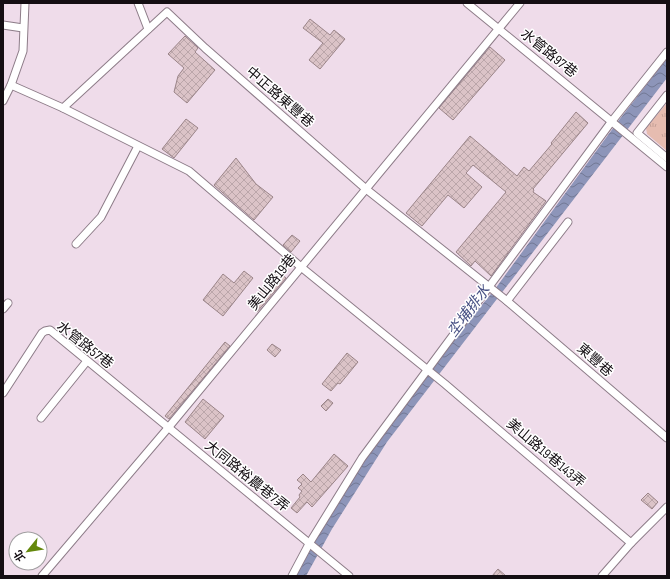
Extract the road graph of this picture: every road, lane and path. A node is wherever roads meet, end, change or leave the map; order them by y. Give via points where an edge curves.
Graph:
1 (25, 3) edge
2 (138, 3) edge
3 (467, 3) edge
4 (520, 3) edge
5 (3, 25) edge
6 (23, 28) junction
7 (148, 29) junction
8 (498, 29) junction
9 (667, 52) edge
10 (7, 89) edge
11 (667, 95) edge
12 (3, 101) edge
13 (62, 108) junction
14 (613, 122) junction
15 (635, 135) junction
16 (138, 146) junction
17 (667, 158) edge
18 (667, 166) edge
19 (366, 189) junction
20 (568, 222) dead end
21 (76, 244) dead end
22 (301, 267) junction
23 (489, 288) junction
24 (507, 301) junction
25 (87, 361) junction
26 (427, 369) junction
27 (3, 393) edge
28 (41, 418) dead end
29 (168, 428) junction
30 (667, 438) edge
31 (667, 507) edge
32 (631, 543) junction
33 (309, 544) junction
34 (42, 576) edge
35 (292, 576) edge
36 (349, 576) edge
37 (602, 576) edge

1 - 6 street
2 - 7 street
3 - 8 street, 水管路97巷
4 - 8 street, 美山路19巷
5 - 6 street
6 - 10 street via 22,51
7 - 13 street, 中正路東豐巷
7 - 19 street, 中正路東豐巷 via 167,12
8 - 14 street, 水管路97巷
8 - 19 street, 美山路19巷
9 - 14 street
10 - 12 street
10 - 13 street
11 - 15 street
13 - 16 street
14 - 15 street, 水管路97巷
14 - 23 street
15 - 17 street
15 - 18 street
16 - 21 street via 101,217
16 - 22 street via 189,171
19 - 22 street, 美山路19巷
19 - 23 street, 中正路東豐巷
20 - 24 street
22 - 26 street
22 - 29 street, 美山路19巷
23 - 24 street, 東豐巷
23 - 26 street
24 - 30 street, 東豐巷
25 - 27 street, 水管路57巷 via 50,330 45,330
25 - 28 street
25 - 29 street, 水管路57巷
26 - 32 street, 美山路19巷143弄
26 - 33 street via 362,458
29 - 33 street, 大同路裕農巷7弄
29 - 34 street, 美山路19巷
31 - 32 street
32 - 37 street
33 - 35 street
33 - 36 street, 大同路裕農巷7弄

